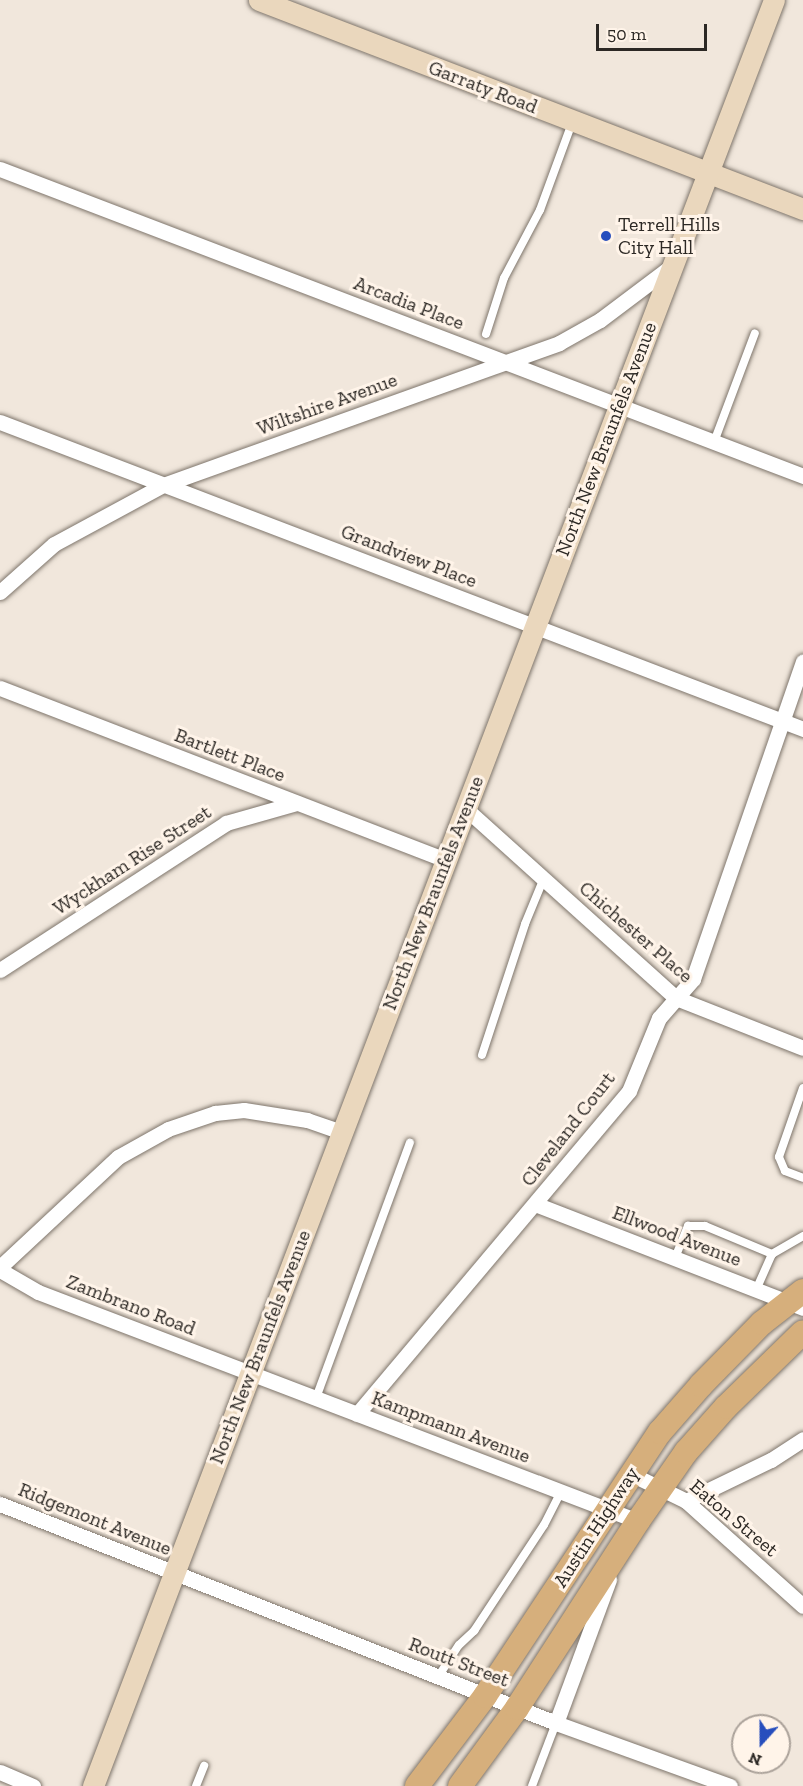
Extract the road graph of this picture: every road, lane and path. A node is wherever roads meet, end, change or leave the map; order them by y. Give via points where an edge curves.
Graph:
1 (259, 0) edge
2 (774, 0) edge
3 (292, 6) edge
4 (573, 122) junction
5 (0, 169) edge
6 (707, 174) junction
7 (803, 209) edge
8 (673, 265) junction
9 (755, 333) dead end
10 (486, 334) dead end
11 (506, 363) junction
12 (619, 406) junction
13 (0, 422) edge
14 (714, 442) junction
15 (803, 476) edge
16 (163, 485) junction
17 (0, 592) edge
18 (535, 627) junction
19 (803, 662) edge
20 (0, 688) edge
21 (781, 720) junction
22 (803, 729) edge
23 (296, 803) junction
24 (465, 808) junction
25 (446, 860) junction
26 (544, 878) junction
27 (0, 970) edge
28 (675, 998) junction
29 (803, 1048) edge
30 (482, 1055) dead end
31 (803, 1088) edge
32 (342, 1132) junction
33 (410, 1143) dead end
34 (803, 1178) edge
35 (535, 1204) junction
36 (803, 1236) edge
37 (772, 1254) junction
38 (675, 1258) junction
39 (0, 1268) edge
40 (756, 1290) junction
41 (798, 1300) edge
42 (803, 1332) edge
43 (250, 1373) junction
44 (316, 1398) junction
45 (357, 1414) junction
46 (803, 1439) edge
47 (631, 1474) junction
48 (661, 1488) junction
49 (561, 1491) junction
50 (686, 1501) junction
51 (0, 1504) edge
52 (607, 1508) junction
53 (638, 1521) junction
54 (620, 1549) junction
55 (174, 1573) junction
56 (803, 1606) edge
57 (438, 1677) junction
58 (485, 1696) junction
59 (517, 1708) junction
60 (556, 1723) junction
61 (204, 1766) dead end
62 (0, 1772) edge
63 (33, 1786) edge
64 (93, 1786) edge
65 (196, 1786) edge
66 (417, 1786) edge
67 (460, 1786) edge
68 (532, 1786) edge
69 (730, 1786) edge

1 - 3 street, Garraty Road
2 - 6 street, North New Braunfels Avenue
3 - 4 street, Garraty Road
4 - 6 street, Garraty Road
4 - 10 lane via 540,210 504,278
5 - 11 street, Arcadia Place
6 - 7 street, Garraty Road
6 - 8 street, North New Braunfels Avenue
8 - 11 street, Wiltshire Avenue via 600,320 559,343
8 - 12 street, North New Braunfels Avenue
9 - 14 lane
11 - 12 street, Arcadia Place
11 - 16 street, Wiltshire Avenue
12 - 14 street, Arcadia Place
12 - 18 street, North New Braunfels Avenue
13 - 16 street, Grandview Place
14 - 15 street, Arcadia Place
16 - 17 street, Wiltshire Avenue via 54,544
16 - 18 street, Grandview Place
18 - 21 street, Grandview Place
18 - 24 street, North New Braunfels Avenue
19 - 21 street, Cleveland Court
20 - 23 street, Bartlett Place
21 - 22 street, Grandview Place
21 - 28 street, Cleveland Court via 693,979
23 - 25 street, Bartlett Place
23 - 27 street, Wyckham Rise Street via 226,823
24 - 25 street, North New Braunfels Avenue
24 - 26 street, Chichester Place
25 - 32 street, North New Braunfels Avenue
26 - 28 street, Chichester Place
26 - 30 lane
28 - 29 street, Chichester Place
28 - 35 street, Cleveland Court via 658,1018 629,1091
31 - 34 lane via 779,1157 785,1171
32 - 39 street via 307,1120 244,1110 215,1113 168,1129 118,1157
32 - 43 street, North New Braunfels Avenue
33 - 44 lane
35 - 38 street, Ellwood Avenue
35 - 45 street, Cleveland Court
36 - 37 lane
37 - 38 lane via 705,1226 688,1226
37 - 40 lane
38 - 40 street, Ellwood Avenue
39 - 43 street, Zambrano Road via 38,1292
40 - 41 street, Ellwood Avenue
41 - 47 main road, Austin Highway via 762,1323 701,1384
42 - 48 main road, Austin Highway via 726,1407 686,1452
43 - 44 street, Kampmann Avenue
43 - 55 street, North New Braunfels Avenue
44 - 45 street, Kampmann Avenue
45 - 49 street, Kampmann Avenue
46 - 50 street via 771,1460
47 - 48 street, Eaton Street
47 - 52 main road, Austin Highway
48 - 50 street, Eaton Street
48 - 53 main road, Austin Highway
49 - 52 street, Kampmann Avenue
49 - 57 lane via 544,1525 474,1631
50 - 56 street, Eaton Street
51 - 55 street, Ridgemont Avenue
52 - 53 street, Kampmann Avenue
52 - 58 main road, Austin Highway
53 - 54 main road, Austin Highway
54 - 59 main road, Austin Highway
54 - 60 street
55 - 57 street, Routt Street
55 - 64 street, North New Braunfels Avenue
57 - 58 street, Routt Street
58 - 59 street, Routt Street
58 - 66 main road, Austin Highway
59 - 60 street, Routt Street
59 - 67 main road, Austin Highway
60 - 68 lane
60 - 69 street, Routt Street
61 - 65 lane
62 - 63 street

